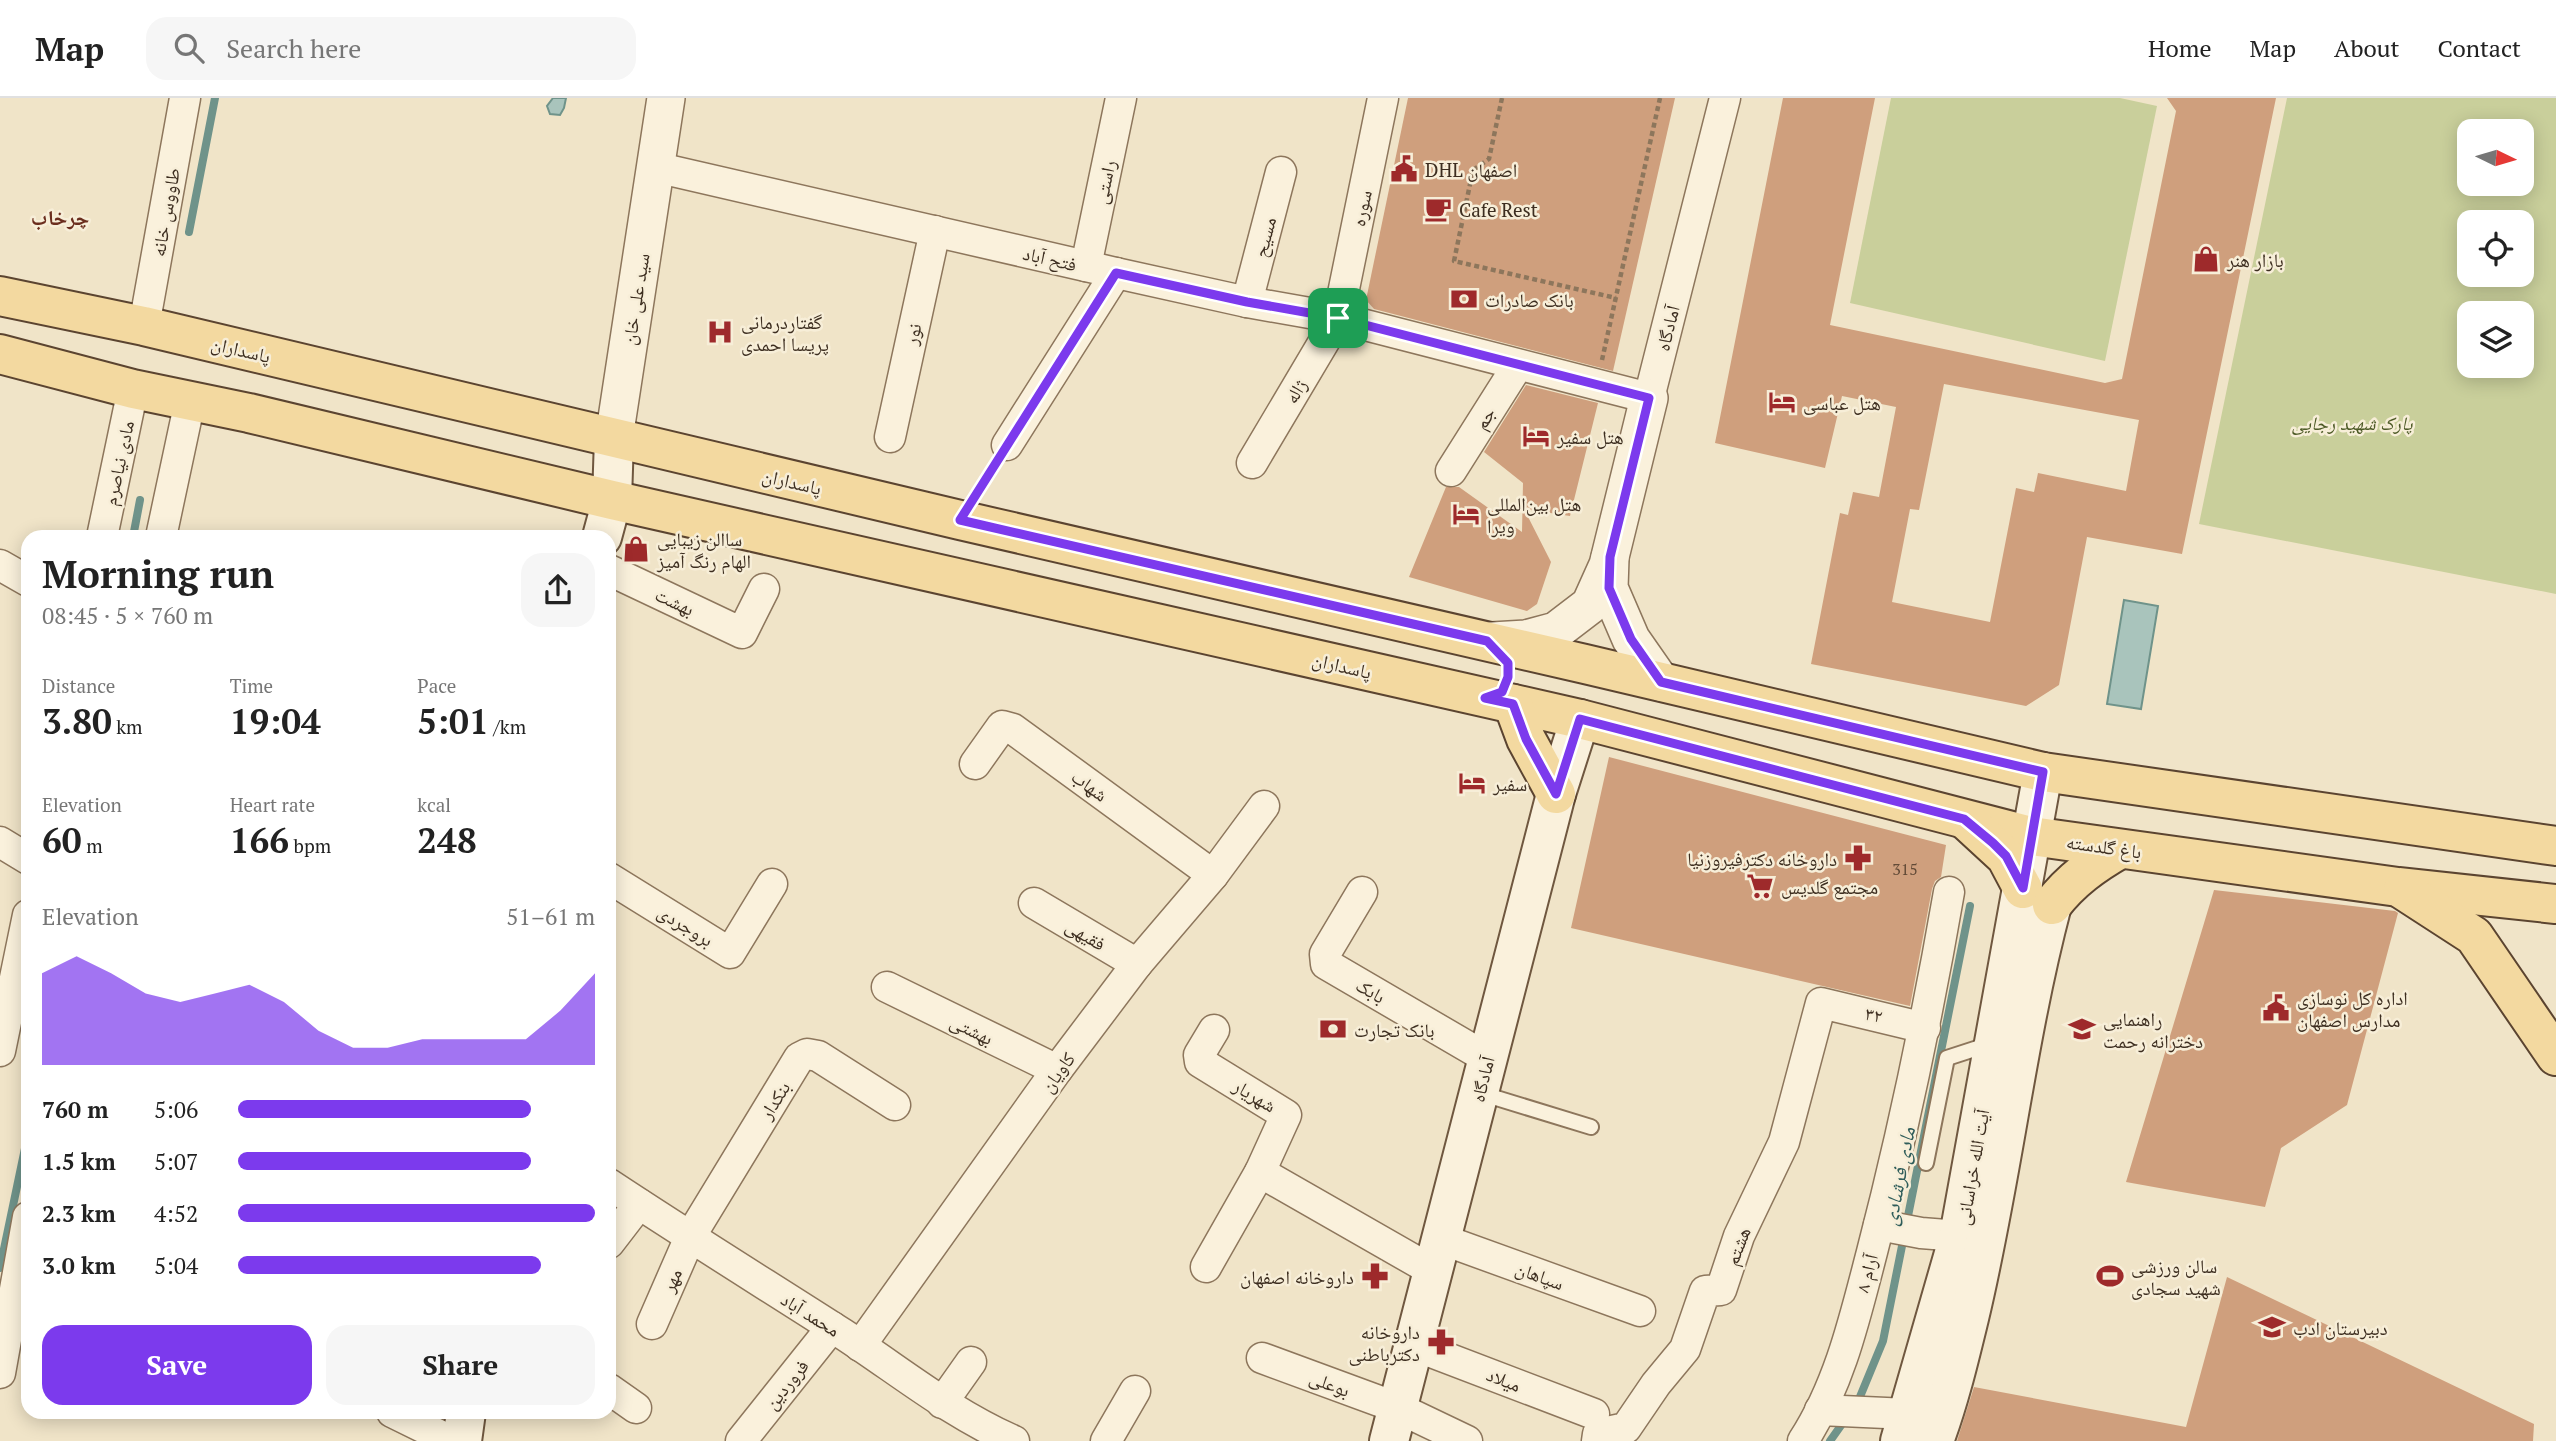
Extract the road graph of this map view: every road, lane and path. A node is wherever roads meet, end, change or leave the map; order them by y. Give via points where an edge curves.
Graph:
1 (185, 98) edge
2 (666, 98) edge
3 (1121, 98) edge
4 (1383, 98) edge
5 (1502, 98) edge
6 (1660, 98) edge
7 (1725, 98) edge
8 (655, 167) junction
9 (1281, 172) dead end
10 (935, 231) junction
11 (1086, 266) junction
12 (1116, 273) junction
13 (0, 296) edge
14 (1616, 298) junction
15 (1247, 302) junction
16 (1338, 318) junction
17 (144, 326) junction
18 (0, 354) edge
19 (1518, 365) junction
20 (1598, 385) junction
21 (133, 389) junction
22 (1649, 398) junction
23 (190, 401) junction
24 (890, 437) dead end
25 (614, 438) junction
26 (1007, 446) joint
27 (691, 457) junction
28 (1252, 463) dead end
29 (1451, 471) dead end
30 (612, 500) junction
31 (690, 518) junction
32 (960, 520) junction
33 (103, 530) edge
34 (162, 530) edge
35 (603, 530) edge
36 (1610, 557) junction
37 (0, 565) edge
38 (616, 574) edge
39 (21, 576) edge
40 (764, 589) dead end
41 (1487, 641) junction
42 (1585, 664) junction
43 (1661, 682) junction
44 (1499, 701) junction
45 (1580, 719) junction
46 (975, 764) dead end
47 (2043, 772) junction
48 (1556, 794) junction
49 (1264, 806) dead end
50 (1964, 819) junction
51 (2031, 836) junction
52 (0, 842) edge
53 (2556, 846) edge
54 (2120, 849) junction
55 (21, 855) edge
56 (1213, 875) junction
57 (616, 882) edge
58 (772, 884) dead end
59 (2398, 887) junction
60 (1362, 892) dead end
61 (1949, 892) dead end
62 (1034, 903) dead end
63 (2556, 904) edge
64 (2040, 909) junction
65 (21, 949) edge
66 (1137, 964) junction
67 (887, 988) dead end
68 (1821, 1003) joint
69 (1925, 1028) junction
70 (1214, 1030) dead end
71 (1995, 1042) junction
72 (0, 1051) edge
73 (2556, 1056) edge
74 (1057, 1070) junction
75 (1483, 1075) junction
76 (895, 1105) dead end
77 (1591, 1127) dead end
78 (1926, 1163) dead end
79 (1260, 1172) junction
80 (616, 1189) edge
81 (639, 1204) junction
82 (1879, 1225) junction
83 (616, 1234) edge
84 (690, 1237) junction
85 (1959, 1237) junction
86 (1437, 1255) junction
87 (21, 1256) edge
88 (1206, 1267) dead end
89 (1640, 1311) dead end
90 (652, 1324) dead end
91 (832, 1327) junction
92 (1413, 1345) junction
93 (860, 1346) junction
94 (1262, 1358) dead end
95 (971, 1362) dead end
96 (0, 1373) edge
97 (1135, 1391) dead end
98 (616, 1394) edge
99 (942, 1404) junction
100 (636, 1408) dead end
101 (1820, 1410) junction
102 (405, 1419) edge
103 (465, 1419) edge
104 (1393, 1425) edge
105 (1596, 1427) edge
106 (1904, 1427) edge
107 (998, 1438) edge
108 (451, 1441) edge
109 (461, 1441) edge
110 (741, 1441) edge
111 (1106, 1441) edge
112 (1468, 1441) edge
113 (1803, 1441) edge
114 (1934, 1441) edge

1 - 17 street, طاووس خانه
2 - 8 street, سید علی خان
3 - 11 street, راستی
4 - 16 street, سوره
5 - 14 path via 1489,159 1473,170 1454,261
6 - 14 path
7 - 22 street, آمادگاه
8 - 10 street, فتح آباد
8 - 25 street, سید علی خان
9 - 15 street, مسیح
10 - 11 street, فتح آباد
10 - 24 street, نور
11 - 12 street, فتح آباد
12 - 15 street, فتح آباد
12 - 26 street
13 - 17 main road, پاسداران
14 - 20 path
15 - 16 street, فتح آباد
16 - 19 street, فتح آباد
16 - 28 street, ژاله
17 - 25 main road, پاسداران
18 - 21 main road, پاسداران
19 - 20 street, فتح آباد
19 - 29 street, جم
20 - 22 street, فتح آباد
21 - 23 main road, پاسداران
21 - 33 street, مادی نیاصرم
22 - 36 street, آمادگاه
23 - 30 main road, پاسداران
23 - 34 street
25 - 27 main road, پاسداران
25 - 30 main road, سید علی خان
26 - 32 path
27 - 31 main road via 658,470 652,484 653,500
27 - 32 main road, پاسداران
30 - 31 main road, پاسداران
30 - 35 main road, سید علی خان
31 - 44 main road, پاسداران
32 - 41 main road, پاسداران
36 - 41 street, آمادگاه via 1590,605 1556,631 1526,639
36 - 43 street, آمادگاه via 1609,588 1631,639
37 - 39 street
38 - 40 street, بهشت via 738,643
41 - 42 main road, پاسداران
41 - 44 main road via 1508,663
42 - 43 main road
42 - 45 main road
43 - 47 main road
44 - 45 main road, پاسداران
44 - 48 main road
45 - 48 main road, آمادگاه
45 - 50 main road, باغ گلدسته
46 - 56 street, شهاب via 1002,726 1013,729
47 - 51 main road
47 - 53 main road
48 - 75 main road, آمادگاه
49 - 56 street, کاویان
50 - 51 main road, باغ گلدسته
50 - 64 main road via 2006,856
51 - 54 main road, باغ گلدسته
51 - 64 main road
52 - 55 street
54 - 59 main road, باغ گلدسته
54 - 64 main road
56 - 66 street, کاویان
57 - 58 street, بروجردی via 730,953
59 - 63 main road, باغ گلدسته
59 - 73 main road via 2474,936
60 - 75 street, بابک via 1325,954 1326,964
61 - 69 street, ۸ آرام
62 - 66 street, فقیهی
64 - 71 main road, آیت الله خراسانی
64 - 114 main road, آیت الله خراسانی via 1987,1240
65 - 72 street
66 - 74 street, کاویان
67 - 74 street, بهشتی
68 - 69 street, ۳۲
68 - 105 street, هشتم via 1784,1142 1739,1236 1721,1290 1705,1292 1685,1349 1626,1428 1598,1434
69 - 82 street, ۸ آرام
70 - 79 street, شهریار via 1199,1055 1200,1062 1286,1115
71 - 78 lane via 1947,1058
71 - 85 main road, آیت الله خراسانی
74 - 93 street, کاویان
75 - 77 lane
75 - 86 main road, آمادگاه
76 - 84 street, بنکدار via 818,1056 807,1054
79 - 86 street
79 - 88 street, شهریار
80 - 81 street, محمد آباد
81 - 83 street
81 - 84 street, محمد آباد
82 - 85 street
82 - 101 street, ۸ آرام via 1847,1346
84 - 90 street, مهر
84 - 91 street, محمد آباد
85 - 106 main road, آیت الله خراسانی
86 - 89 street, سپاهان
86 - 92 main road, آمادگاه
87 - 96 street
91 - 93 street, محمد آباد
91 - 110 street, فروردین
92 - 104 main road, آمادگاه
92 - 105 street, میلاد
93 - 99 street, محمد آباد
94 - 104 street, بوعلی
95 - 99 street
97 - 111 street
98 - 100 street
99 - 107 street, محمد آباد
101 - 106 street
101 - 113 street, ۸ آرام
102 - 108 street
103 - 109 main road
104 - 112 street

